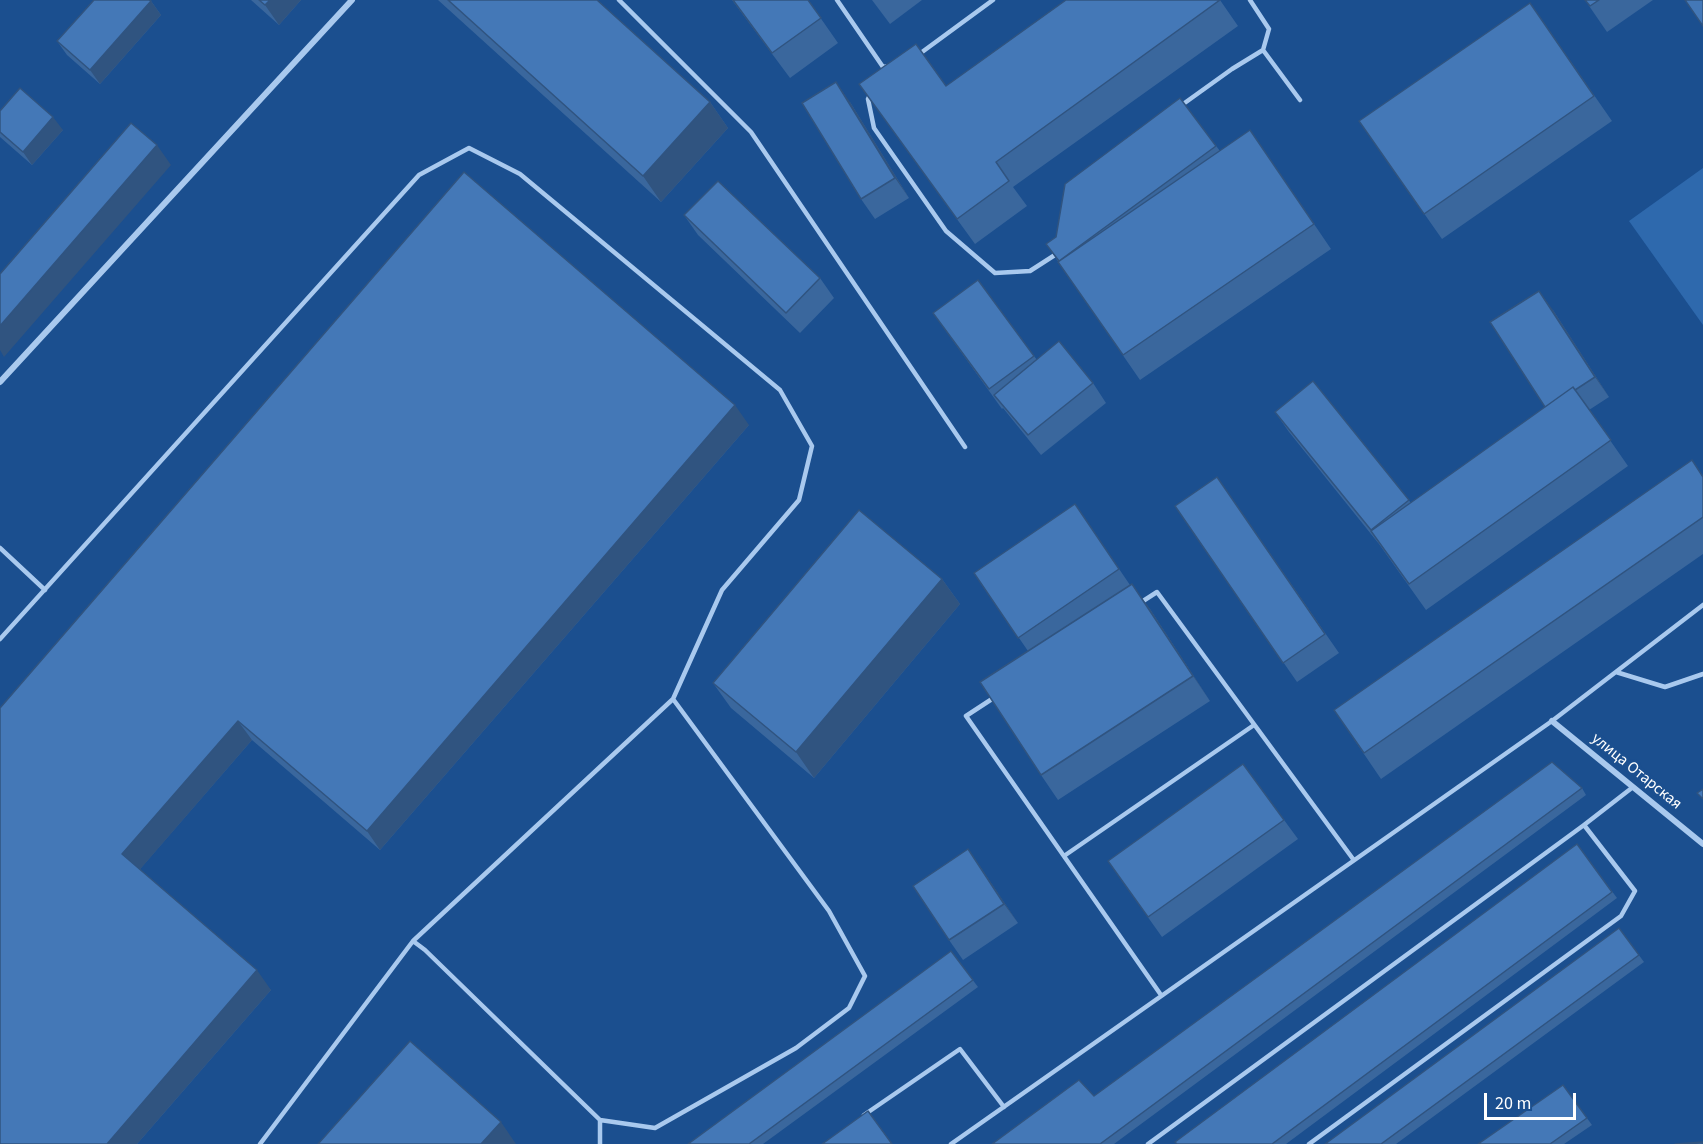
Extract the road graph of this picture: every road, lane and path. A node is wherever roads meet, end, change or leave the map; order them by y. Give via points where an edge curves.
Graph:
1 (352, 0) edge
2 (619, 0) edge
3 (837, 0) edge
4 (993, 0) edge
5 (1250, 0) edge
6 (1263, 50) junction
7 (913, 59) edge
8 (894, 66) edge
9 (884, 67) junction
10 (878, 78) edge
11 (873, 88) edge
12 (1300, 100) dead end
13 (1175, 110) edge
14 (1066, 248) edge
15 (0, 382) edge
16 (965, 447) dead end
17 (0, 548) edge
18 (45, 590) junction
19 (1138, 604) edge
20 (1703, 605) edge
21 (0, 639) edge
22 (1616, 672) junction
23 (1703, 674) edge
24 (1004, 691) edge
25 (673, 699) junction
26 (1552, 721) junction
27 (1254, 725) junction
28 (1633, 787) junction
29 (1584, 825) junction
30 (1703, 844) edge
31 (1064, 856) junction
32 (1353, 859) junction
33 (413, 941) junction
34 (1161, 995) junction
35 (1004, 1107) junction
36 (862, 1117) edge
37 (600, 1120) junction
38 (1158, 1137) junction
39 (260, 1144) edge
40 (600, 1144) edge
41 (951, 1144) edge
42 (1148, 1144) edge
43 (1163, 1144) edge
44 (1309, 1144) edge

1 - 15 street
2 - 16 lane via 751,132
3 - 9 lane
4 - 7 lane
5 - 6 lane via 1269,29
6 - 12 lane
6 - 13 lane
8 - 9 lane
9 - 10 lane
11 - 14 lane via 868,99 874,128 946,231 995,273 1030,271
17 - 18 lane
18 - 21 lane
18 - 25 lane via 419,174 469,148 520,174 780,390 812,446 799,500 722,590
19 - 27 lane via 1157,592
20 - 22 lane
22 - 23 lane via 1665,687
22 - 26 lane
24 - 31 lane via 966,716
25 - 33 lane
25 - 37 lane via 829,911 866,976 849,1008 796,1048 655,1128
26 - 28 street, улица Отарская
26 - 32 lane
27 - 31 lane
27 - 32 lane
28 - 29 lane
28 - 30 street, улица Отарская
29 - 38 lane
29 - 44 lane via 1635,891 1621,916
31 - 34 lane
32 - 34 lane
33 - 37 lane
33 - 39 lane
34 - 35 lane
35 - 36 lane via 960,1048
35 - 41 lane
37 - 40 lane
38 - 42 lane
38 - 43 lane

